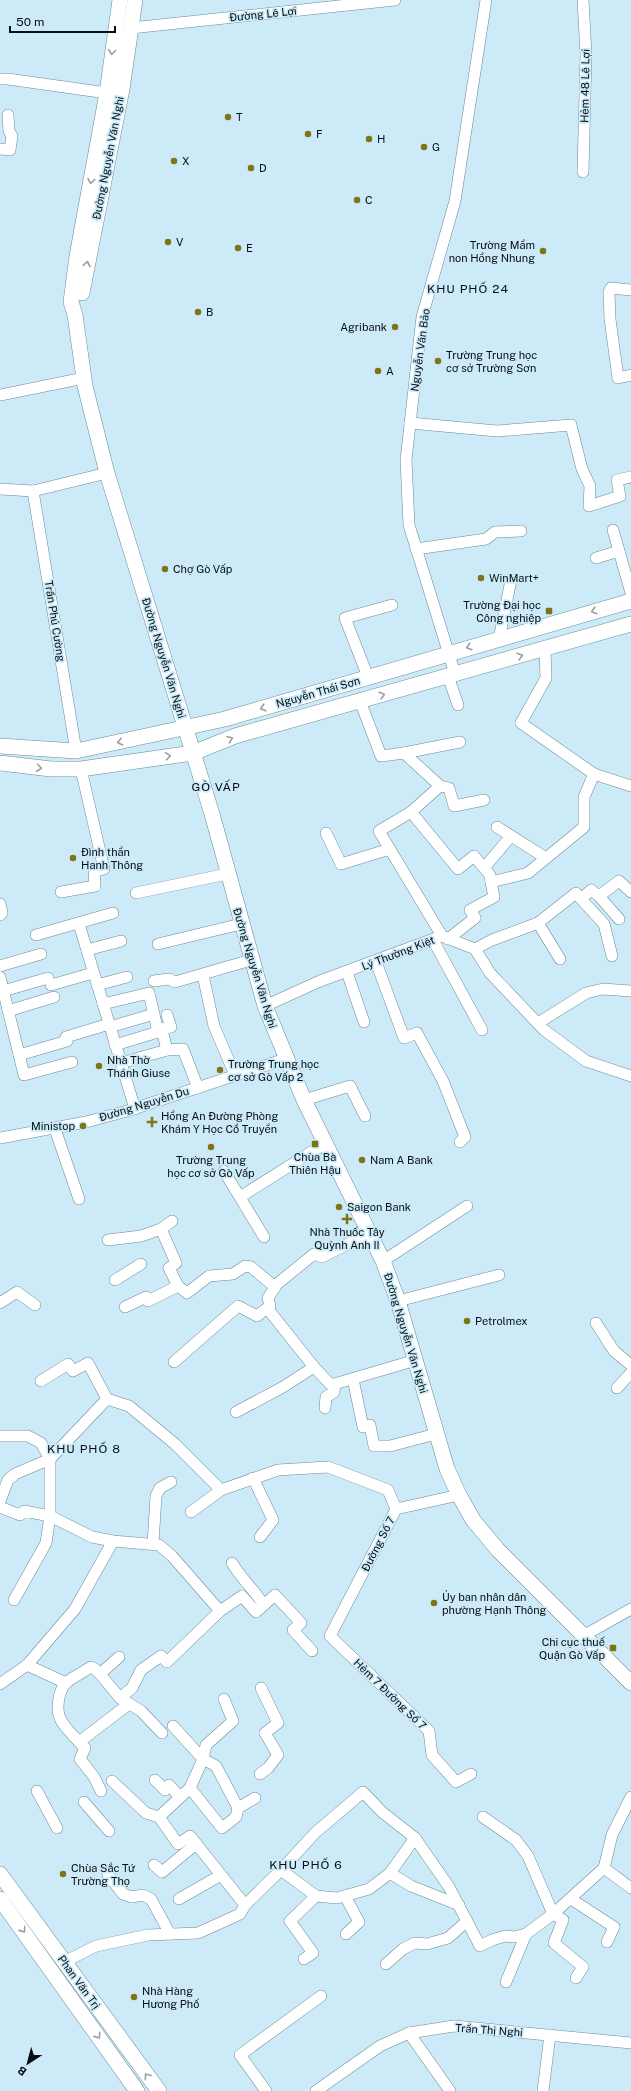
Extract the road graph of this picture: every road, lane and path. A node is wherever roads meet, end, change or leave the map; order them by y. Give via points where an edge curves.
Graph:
1 (120, 0) edge
2 (136, 0) edge
3 (395, 0) edge
4 (486, 0) edge
5 (583, 0) edge
6 (131, 28) junction
7 (116, 29) junction
8 (0, 79) edge
9 (106, 93) junction
10 (8, 115) dead end
11 (0, 149) edge
12 (583, 172) dead end
13 (631, 290) edge
14 (75, 315) junction
15 (631, 375) edge
16 (84, 378) junction
17 (0, 395) edge
18 (410, 423) junction
19 (107, 473) junction
20 (631, 477) edge
21 (0, 489) edge
22 (33, 491) junction
23 (612, 530) dead end
24 (521, 531) dead end
25 (416, 549) junction
26 (619, 551) junction
27 (596, 558) dead end
28 (511, 580) dead end
29 (631, 592) edge
30 (631, 601) edge
31 (392, 605) dead end
32 (631, 624) edge
33 (499, 639) junction
34 (545, 649) junction
35 (449, 653) junction
36 (452, 675) junction
37 (368, 677) junction
38 (360, 701) junction
39 (458, 705) dead end
40 (186, 728) junction
41 (460, 742) dead end
42 (0, 746) edge
43 (76, 751) junction
44 (193, 753) junction
45 (404, 753) junction
46 (0, 763) edge
47 (81, 769) junction
48 (594, 774) junction
49 (440, 786) junction
50 (631, 786) edge
51 (484, 800) dead end
52 (411, 812) junction
53 (497, 827) dead end
54 (326, 833) dead end
55 (511, 836) junction
56 (390, 849) junction
57 (546, 858) junction
58 (484, 868) junction
59 (227, 874) junction
60 (491, 882) junction
61 (61, 892) dead end
62 (631, 892) edge
63 (136, 893) dead end
64 (599, 896) junction
65 (581, 899) junction
66 (0, 904) edge
67 (113, 913) dead end
68 (0, 914) edge
69 (619, 919) dead end
70 (538, 923) junction
71 (79, 924) junction
72 (241, 924) junction
73 (36, 935) dead end
74 (441, 938) junction
75 (121, 940) dead end
76 (158, 944) dead end
77 (475, 949) junction
78 (86, 950) junction
79 (41, 954) dead end
80 (612, 956) dead end
81 (560, 959) dead end
82 (251, 960) junction
83 (376, 962) junction
84 (0, 966) edge
85 (347, 972) junction
86 (94, 973) junction
87 (203, 974) junction
88 (0, 977) edge
89 (127, 977) dead end
90 (154, 981) dead end
91 (97, 985) junction
92 (3, 991) junction
93 (631, 991) edge
94 (54, 997) dead end
95 (103, 1004) junction
96 (265, 1006) junction
97 (8, 1011) junction
98 (154, 1014) junction
99 (167, 1015) dead end
100 (364, 1022) dead end
101 (538, 1023) junction
102 (110, 1026) junction
103 (482, 1030) dead end
104 (158, 1031) junction
105 (115, 1045) junction
106 (167, 1050) junction
107 (19, 1055) junction
108 (285, 1059) junction
109 (72, 1062) dead end
110 (121, 1064) junction
111 (235, 1075) junction
112 (631, 1076) edge
113 (198, 1088) junction
114 (304, 1100) junction
115 (135, 1109) junction
116 (365, 1116) dead end
117 (55, 1128) junction
118 (0, 1138) edge
119 (460, 1142) dead end
120 (324, 1144) junction
121 (224, 1171) dead end
122 (240, 1197) junction
123 (79, 1198) dead end
124 (467, 1206) dead end
125 (172, 1221) dead end
126 (161, 1229) junction
127 (370, 1233) junction
128 (264, 1237) dead end
129 (108, 1240) dead end
130 (383, 1261) junction
131 (140, 1264) dead end
132 (499, 1275) dead end
133 (115, 1280) dead end
134 (178, 1286) junction
135 (275, 1287) junction
136 (398, 1301) junction
137 (0, 1303) edge
138 (35, 1305) dead end
139 (125, 1307) dead end
140 (267, 1308) junction
141 (596, 1323) dead end
142 (416, 1360) junction
143 (174, 1362) dead end
144 (631, 1365) edge
145 (314, 1367) junction
146 (631, 1374) edge
147 (353, 1379) junction
148 (41, 1380) dead end
149 (335, 1384) junction
150 (617, 1388) dead end
151 (107, 1399) junction
152 (325, 1408) dead end
153 (236, 1412) dead end
154 (436, 1434) junction
155 (0, 1436) edge
156 (50, 1460) junction
157 (253, 1478) junction
158 (171, 1482) dead end
159 (221, 1490) junction
160 (459, 1495) junction
161 (0, 1501) edge
162 (0, 1507) edge
163 (396, 1509) junction
164 (191, 1512) dead end
165 (50, 1516) junction
166 (260, 1537) dead end
167 (113, 1541) junction
168 (153, 1544) junction
169 (232, 1563) dead end
170 (14, 1600) dead end
171 (264, 1605) junction
172 (631, 1609) edge
173 (220, 1610) junction
174 (330, 1636) joint
175 (583, 1636) junction
176 (312, 1651) dead end
177 (119, 1657) dead end
178 (27, 1665) junction
179 (100, 1674) junction
180 (66, 1683) junction
181 (631, 1683) edge
182 (0, 1684) edge
183 (261, 1688) dead end
184 (224, 1699) dead end
185 (125, 1701) junction
186 (173, 1726) dead end
187 (162, 1733) dead end
188 (79, 1742) junction
189 (203, 1759) junction
190 (260, 1774) dead end
191 (471, 1774) dead end
192 (155, 1780) dead end
193 (112, 1781) dead end
194 (190, 1788) junction
195 (37, 1791) dead end
196 (101, 1791) dead end
197 (180, 1797) junction
198 (631, 1797) edge
199 (255, 1798) dead end
200 (84, 1802) dead end
201 (238, 1808) junction
202 (628, 1811) edge
203 (159, 1817) junction
204 (483, 1817) dead end
205 (57, 1828) dead end
206 (109, 1831) dead end
207 (415, 1838) junction
208 (196, 1844) junction
209 (154, 1865) dead end
210 (604, 1868) junction
211 (281, 1870) junction
212 (390, 1873) junction
213 (0, 1874) edge
214 (108, 1875) dead end
215 (221, 1875) junction
216 (631, 1888) edge
217 (316, 1896) junction
218 (345, 1896) junction
219 (0, 1899) edge
220 (179, 1899) dead end
221 (571, 1899) junction
222 (245, 1905) junction
223 (459, 1905) junction
224 (554, 1914) junction
225 (467, 1921) junction
226 (170, 1934) junction
227 (346, 1934) dead end
228 (526, 1934) junction
229 (608, 1942) dead end
230 (304, 1959) dead end
231 (64, 1962) junction
232 (386, 1964) dead end
233 (576, 1978) dead end
234 (506, 1982) dead end
235 (321, 1996) dead end
236 (410, 2033) junction
237 (550, 2035) junction
238 (631, 2043) edge
239 (137, 2091) edge
240 (159, 2091) edge
241 (266, 2091) edge
242 (316, 2091) edge
243 (450, 2091) edge
244 (543, 2091) edge

1 - 7 main road, Đường Nguyễn Văn Nghi
2 - 6 main road, Đường Nguyễn Văn Nghi
3 - 6 street, Đường Lê Lợi
4 - 18 street, Nguyễn Văn Bảo via 455,201 422,317
5 - 12 street, Hẻm 48 Lê Lợi via 586,54
6 - 7 main road
14 -> 6 main road, Đường Nguyễn Văn Nghi via 80,302 122,88
7 -> 9 main road, Đường Nguyễn Văn Nghi
8 - 9 street via 8,78
9 -> 14 main road, Đường Nguyễn Văn Nghi via 77,256 71,302
10 - 11 street via 9,131 12,136 10,150
13 - 15 street via 610,288 609,292 618,378
14 - 16 main road, Đường Nguyễn Văn Nghi
16 - 17 street
16 - 19 main road, Đường Nguyễn Văn Nghi
18 - 20 street via 497,431 571,425 582,469 590,486 589,506 620,496 617,480
18 - 25 street, Nguyễn Văn Bảo via 406,460 407,512
19 - 22 street
19 - 40 main road, Đường Nguyễn Văn Nghi
21 - 22 street
22 - 43 street, Trần Phú Cường
23 - 26 street
24 - 25 street via 495,532 486,539
25 - 35 street, Nguyễn Văn Bảo
26 - 27 street
26 - 29 street
28 - 33 street
30 -> 33 main road, Nguyễn Thái Sơn
31 - 37 street via 345,618
32 - 34 main road, Nguyễn Thái Sơn
33 -> 35 main road, Nguyễn Thái Sơn
36 -> 34 main road, Nguyễn Thái Sơn
34 - 48 street via 546,678 521,723
35 - 36 street, Nguyễn Văn Bảo
35 - 37 main road, Nguyễn Thái Sơn
38 -> 36 main road, Nguyễn Thái Sơn
36 - 39 street, Nguyễn Văn Bảo
37 -> 40 main road, Nguyễn Thái Sơn
44 -> 38 main road, Nguyễn Thái Sơn via 235,736
38 - 45 street via 382,756
40 -> 43 main road, Nguyễn Thái Sơn
40 - 44 main road, Đường Nguyễn Văn Nghi
41 - 45 street
42 - 43 main road, Nguyễn Thái Sơn
47 -> 44 main road, Nguyễn Thái Sơn
44 - 59 main road, Đường Nguyễn Văn Nghi
45 - 49 street
46 -> 47 main road, Nguyễn Thái Sơn via 50,769
47 - 61 street via 104,869 94,871 96,886
48 - 50 street
48 - 57 street via 584,798 584,827
49 - 51 street via 449,788 454,806
49 - 52 street
52 - 56 street via 379,831
52 - 58 street via 458,869 474,856
53 - 55 street
54 - 56 street via 341,864
55 - 57 street
55 - 58 street
56 - 74 street
57 - 60 street via 528,873
58 - 60 street via 490,874
59 - 63 street
59 - 72 main road, Đường Nguyễn Văn Nghi
60 - 74 street via 494,897 470,910 475,918
62 - 64 street via 619,881
64 - 65 street via 591,890
64 - 69 street
65 - 70 street via 576,893
65 - 80 street via 604,924
66 - 68 street
67 - 71 street
70 - 77 street
70 - 81 street
71 - 73 street
71 - 78 street
72 - 76 street
72 - 82 main road, Đường Nguyễn Văn Nghi
74 - 77 street, Lý Thường Kiệt
74 - 83 street, Lý Thường Kiệt
74 - 103 street
75 - 78 street
77 - 101 street via 490,973
78 - 86 street
79 - 84 street
82 - 87 street
82 - 96 main road, Đường Nguyễn Văn Nghi
83 - 85 street, Lý Thường Kiệt
83 - 119 street via 404,1038 417,1033 443,1081 465,1137
85 - 96 street, Lý Thường Kiệt
85 - 100 street
86 - 91 street
86 - 92 street
87 - 90 street via 175,982 169,979
87 - 111 street via 214,1026
88 - 92 street
89 - 91 street
91 - 95 street
92 - 97 street
93 - 101 street via 603,989 586,993
94 - 97 street
95 - 98 street via 149,993
95 - 102 street
96 - 108 main road, Đường Nguyễn Văn Nghi
97 - 107 street
98 - 102 street
98 - 104 street
99 - 104 street via 171,1027
101 - 112 street via 586,1061
102 - 105 street
102 - 107 street
104 - 105 street
104 - 106 street via 163,1034
105 - 110 street
106 - 110 street
106 - 113 street via 182,1049
107 - 109 street via 24,1075
108 - 111 street, Đường Nguyễn Du
108 - 114 main road, Đường Nguyễn Văn Nghi
110 - 115 street
111 - 113 street, Đường Nguyễn Du
113 - 115 street, Đường Nguyễn Du
114 - 116 street via 350,1086
114 - 120 main road, Đường Nguyễn Văn Nghi
115 - 117 street, Đường Nguyễn Du
117 - 118 street, Đường Nguyễn Du
117 - 123 street
120 - 122 street
120 - 127 main road, Đường Nguyễn Văn Nghi
121 - 122 street
122 - 128 street
124 - 130 street
125 - 126 street
126 - 129 street via 141,1236
126 - 134 street via 176,1263 169,1268
127 - 130 main road, Đường Nguyễn Văn Nghi
127 - 135 street via 322,1257 314,1254
130 - 136 main road, Đường Nguyễn Văn Nghi
131 - 133 street
132 - 136 street
134 - 135 street via 187,1292 209,1276 233,1274 245,1266 251,1267
134 - 139 street via 148,1301 146,1297
135 - 140 street via 268,1298 270,1306
136 - 142 main road, Đường Nguyễn Văn Nghi
137 - 138 street via 17,1292
140 - 143 street via 257,1316 238,1306
140 - 145 street
141 - 144 street via 614,1351
142 - 147 street
142 - 154 main road, Đường Nguyễn Văn Nghi
145 - 149 street via 331,1385
145 - 153 street
146 - 150 street
147 - 149 street
147 - 154 street via 363,1426 370,1425 374,1446 390,1446
148 - 151 street via 68,1364 73,1371 88,1363
149 - 152 street via 334,1392 326,1397
151 - 156 street
151 - 159 street via 130,1406 175,1444
154 - 160 main road, Đường Nguyễn Văn Nghi via 446,1469
155 - 156 street via 28,1436 41,1443
156 - 161 street via 15,1474 8,1480
156 - 165 street
157 - 159 street
157 - 163 street via 278,1470 328,1467 388,1490
157 - 166 street via 273,1520
158 - 168 street via 160,1488 156,1496
159 - 164 street
160 - 163 street, Đường Số 7
160 - 175 main road, Đường Nguyễn Văn Nghi via 473,1520 498,1550
162 - 165 street via 20,1515 24,1510
163 - 174 street, Đường Số 7
165 - 167 street via 92,1537
165 - 170 street via 46,1543
167 - 168 street
167 - 178 street via 75,1609
168 - 173 street via 159,1545 172,1556
169 - 171 street
171 - 173 street via 256,1612 242,1596
171 - 176 street via 275,1595 301,1623 293,1630
172 - 175 street
173 - 185 street via 167,1662 161,1656 141,1670
174 - 191 street, Hẻm 7 Đường Số 7 via 429,1731 432,1756 456,1782
175 - 181 main road, Đường Nguyễn Văn Nghi
177 - 179 street
178 - 180 street
178 - 182 street
179 - 180 street via 91,1668
179 - 185 street
180 - 188 street via 58,1702 60,1720
183 - 190 street via 278,1723 265,1733 278,1755
184 - 189 street via 233,1721 206,1745
185 - 187 street via 141,1711
185 - 188 street
186 - 189 street
188 - 196 street via 85,1748 80,1759
189 - 194 street
189 - 201 street via 216,1766
192 - 197 street via 165,1790 169,1785
193 - 203 street via 146,1813
194 - 197 street
194 - 201 street via 222,1828 236,1818
195 - 205 street
197 - 203 street
198 - 202 street
199 - 201 street
200 - 206 street
202 - 210 street via 612,1835
203 - 208 street via 178,1844 190,1836
204 - 224 street via 516,1840 528,1856
207 - 211 street via 382,1812 363,1792 314,1833
207 - 212 street
207 - 223 street
208 - 209 street via 162,1872
208 - 215 street
210 - 216 street
210 - 221 street
211 - 217 street
211 - 222 street
212 - 218 street via 369,1889
212 - 223 street via 411,1886
213 - 231 main road, Phan Văn Trị
214 - 226 street via 123,1894 132,1897 142,1895 151,1899
215 - 220 street
215 - 222 street
217 - 218 street
217 - 230 street via 290,1921 313,1953
218 - 227 street via 359,1922
219 -> 239 main road, Phan Văn Trị
221 - 224 street
221 - 229 street via 614,1927
222 - 226 street via 240,1914 198,1933
223 - 225 street
224 - 228 street
224 - 233 street via 563,1920 554,1943 584,1968
225 - 228 street via 480,1946 505,1936
225 - 232 street via 448,1938 427,1944 415,1943 403,1949
226 - 231 street via 148,1935 96,1946
228 - 234 street
240 -> 231 main road, Phan Văn Trị
235 - 241 street via 240,2055
236 - 237 street, Trần Thị Nghỉ via 454,2026
236 - 242 street, Trần Thị Nghỉ via 380,2046
236 - 243 street
237 - 238 street, Trần Thị Nghỉ
237 - 244 street

